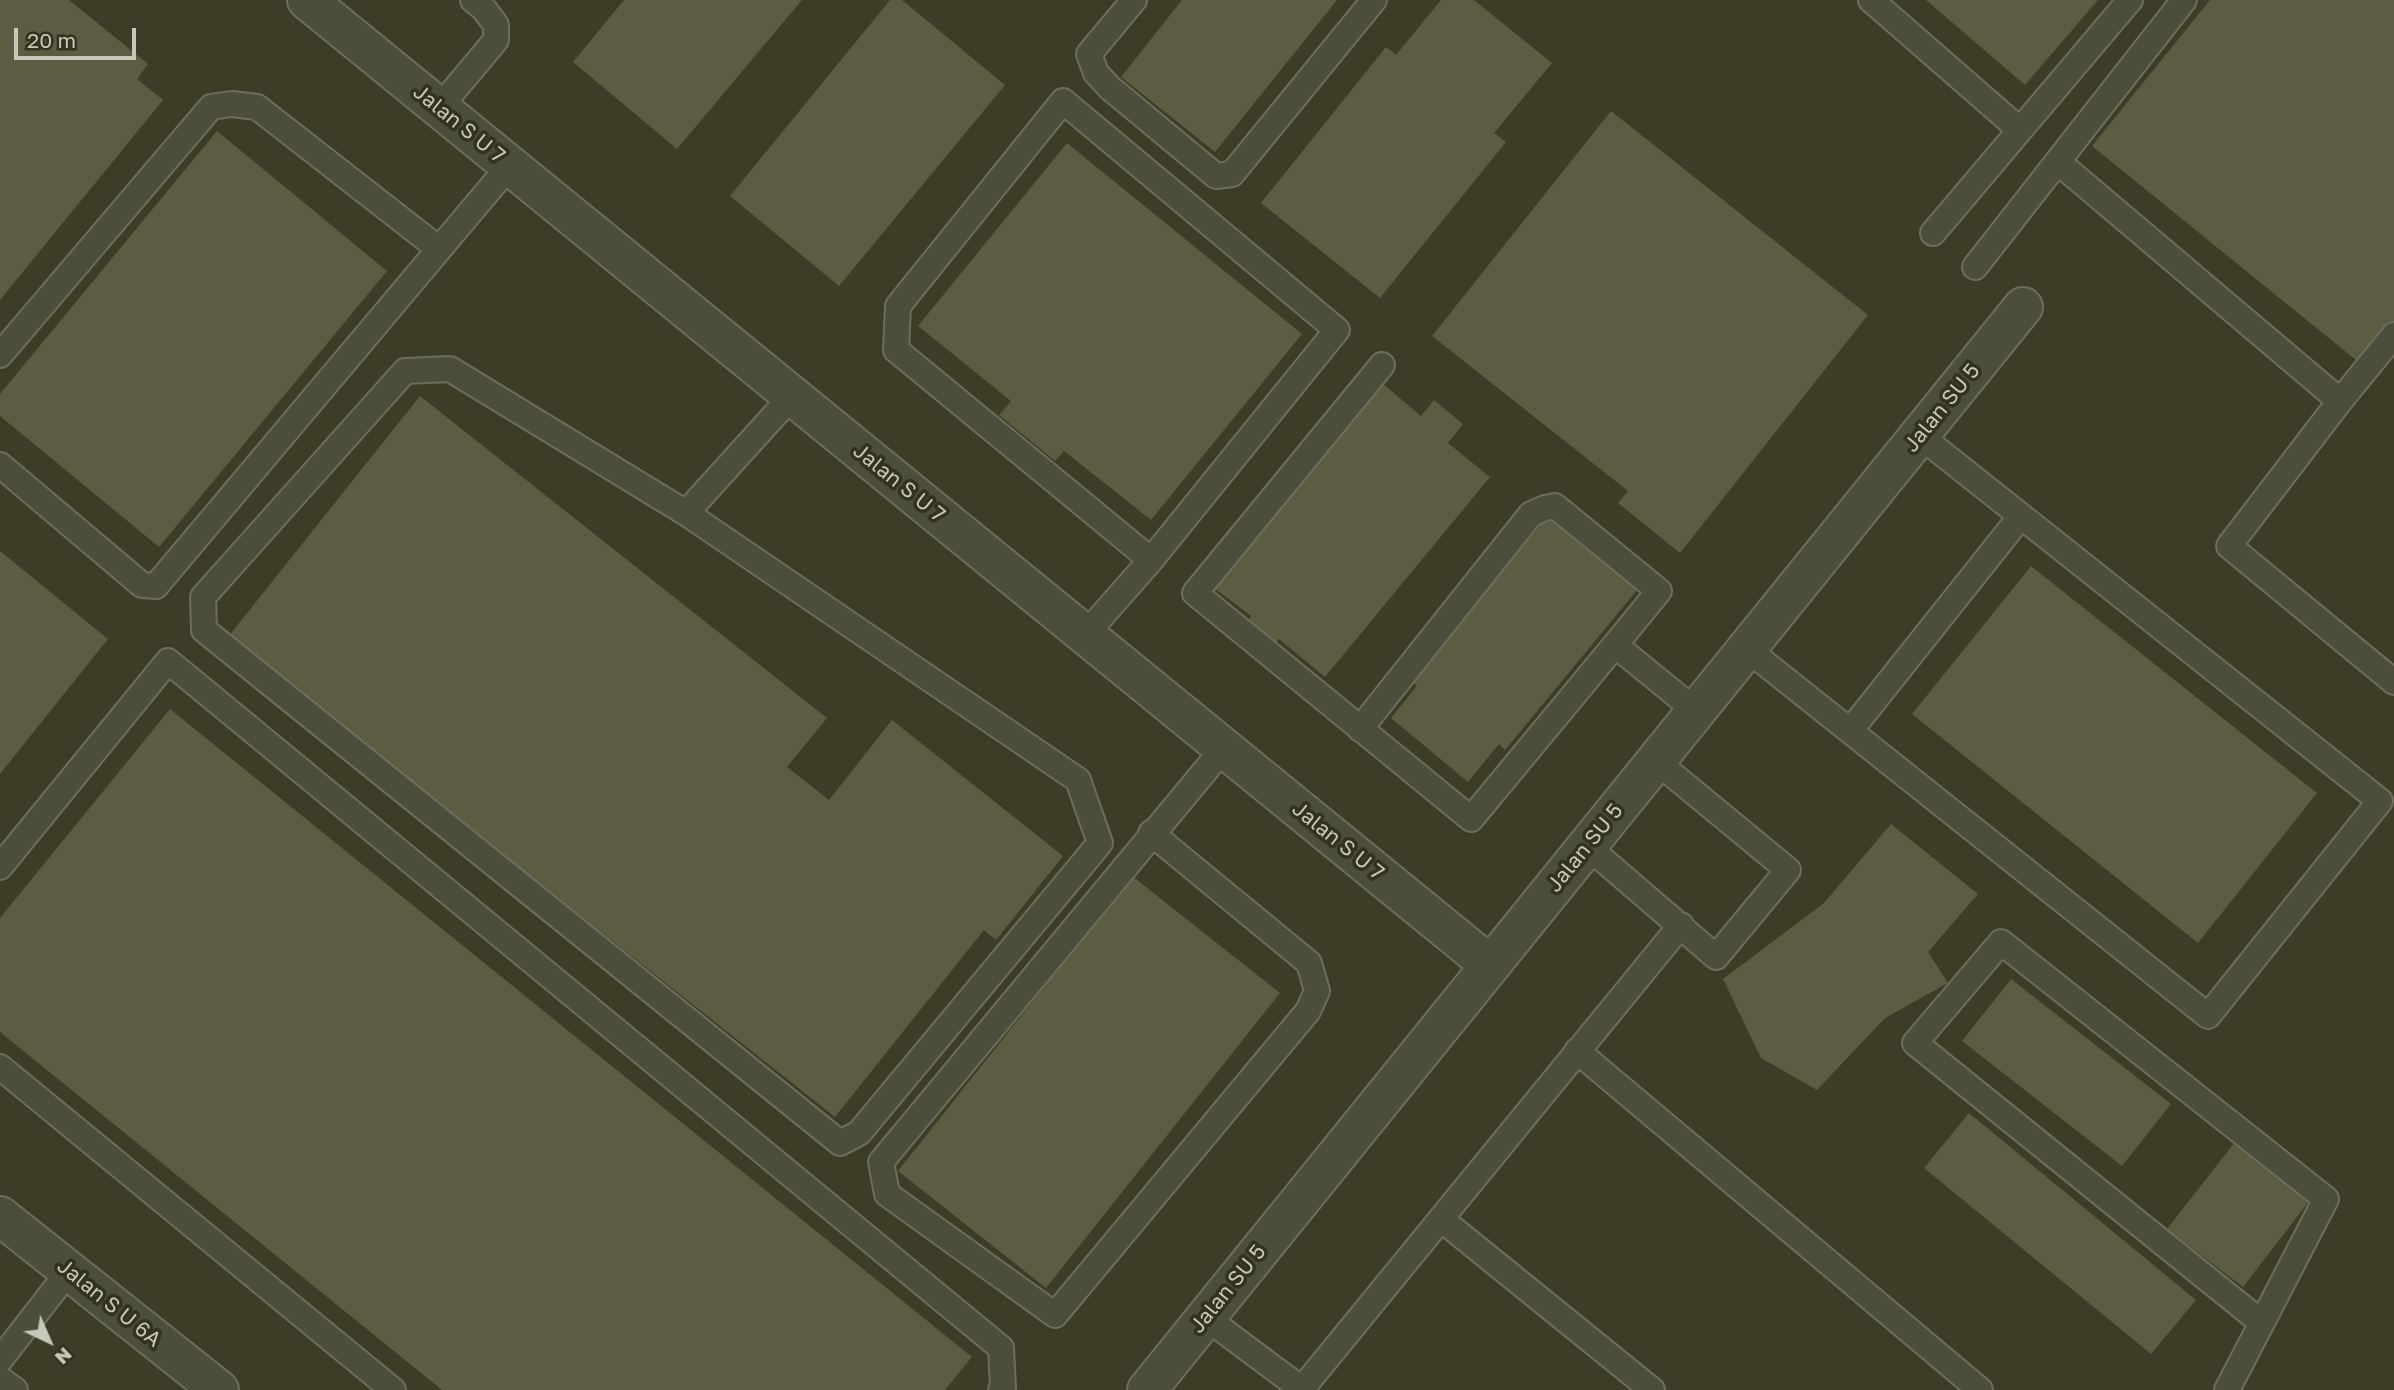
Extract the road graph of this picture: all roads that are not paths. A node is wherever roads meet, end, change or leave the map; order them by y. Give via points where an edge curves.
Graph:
1 (307, 0) edge
2 (473, 0) edge
3 (1134, 0) edge
4 (1374, 0) edge
5 (1871, 0) edge
6 (2130, 0) edge
7 (2184, 0) edge
8 (439, 108) junction
9 (2020, 130) junction
10 (2058, 162) junction
11 (510, 165) junction
12 (1933, 233) dead end
13 (439, 249) junction
14 (1975, 267) dead end
15 (2023, 307) dead end
16 (2394, 335) edge
17 (0, 355) edge
18 (1382, 365) dead end
19 (792, 396) junction
20 (2340, 401) junction
21 (1919, 435) junction
22 (0, 465) edge
23 (686, 513) junction
24 (2021, 516) junction
25 (1151, 560) junction
26 (1085, 635) junction
27 (1615, 645) junction
28 (1746, 649) junction
29 (2394, 682) edge
30 (1696, 711) junction
31 (1360, 729) junction
32 (1850, 731) junction
33 (1224, 748) junction
34 (1656, 761) junction
35 (1151, 833) junction
36 (1587, 846) junction
37 (0, 867) edge
38 (1681, 925) junction
39 (1490, 965) junction
40 (1577, 1051) junction
41 (0, 1067) edge
42 (0, 1216) edge
43 (1441, 1219) junction
44 (69, 1271) junction
45 (1205, 1317) junction
46 (2262, 1323) junction
47 (0, 1360) edge
48 (0, 1379) edge
49 (15, 1390) edge
50 (219, 1390) edge
51 (393, 1390) edge
52 (1001, 1390) edge
53 (1147, 1390) edge
54 (1302, 1390) edge
55 (1652, 1390) edge
56 (1980, 1390) edge
57 (2227, 1390) edge

1 - 8 street, Jalan S U 7
2 - 8 lane via 496,25 496,40
3 - 4 lane via 1089,54 1096,73 1216,176 1232,174
5 - 9 lane
6 - 9 lane
7 - 10 lane
8 - 11 street, Jalan S U 7
9 - 12 lane
10 - 14 lane
10 - 20 lane
11 - 13 lane
11 - 19 street, Jalan S U 7
13 - 17 lane via 257,107 211,107
13 - 22 lane via 156,586 142,585
15 - 21 street, Jalan SU 5
16 - 20 lane
18 - 31 lane via 1195,593
19 - 23 lane
19 - 26 street, Jalan S U 7
20 - 29 lane via 2229,546
21 - 24 lane
21 - 28 street, Jalan SU 5
23 - 23 lane via 1078,780 1100,843 859,1133 840,1143 204,630 202,597 405,371 450,369
24 - 32 lane
24 - 32 lane via 2380,802 2208,1016
25 - 25 lane via 896,350 898,306 1063,101 1337,330
25 - 26 lane
26 - 33 street, Jalan S U 7
27 - 30 lane
27 - 31 lane via 1471,819
27 - 31 lane via 1660,591 1555,506 1545,508 1531,514
28 - 30 street, Jalan SU 5
28 - 32 lane
30 - 34 street, Jalan SU 5
33 - 35 lane
33 - 39 street, Jalan S U 7
34 - 36 street, Jalan SU 5
34 - 38 lane via 1788,870 1716,957
35 - 35 lane via 881,1162 887,1194 1055,1315 1308,1012 1317,992 1309,962
36 - 38 lane
36 - 39 street, Jalan SU 5
37 - 52 lane via 168,661 1001,1348
38 - 40 lane
39 - 45 street, Jalan SU 5
40 - 43 lane
40 - 56 lane
41 - 51 lane
42 - 44 street, Jalan S U 6A
43 - 54 lane
43 - 55 lane
44 - 47 lane
44 - 50 street, Jalan S U 6A
45 - 53 street, Jalan SU 5
45 - 54 lane
46 - 46 lane via 1915,1044 2001,942 2326,1199
46 - 57 lane
48 - 49 lane

